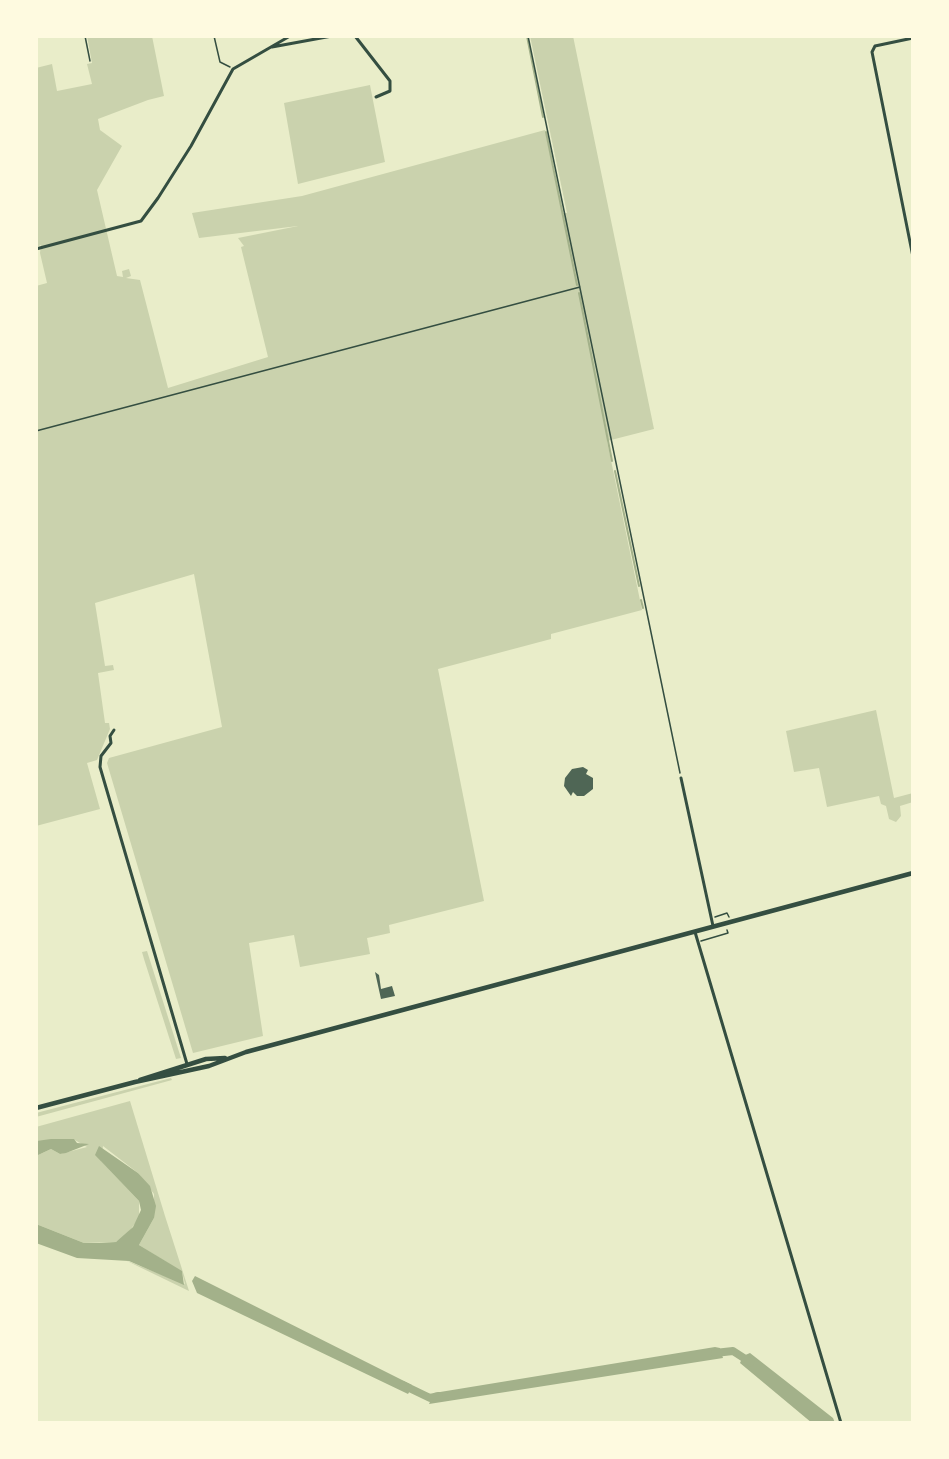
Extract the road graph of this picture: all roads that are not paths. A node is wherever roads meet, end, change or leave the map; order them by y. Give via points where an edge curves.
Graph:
1 (290, 36) edge
2 (332, 36) edge
3 (355, 36) edge
4 (913, 38) edge
5 (271, 48) junction
6 (376, 97) dead end
7 (36, 249) edge
8 (913, 257) edge
9 (114, 730) dead end
10 (681, 778) road end
11 (913, 873) edge
12 (713, 927) junction
13 (695, 932) junction
14 (227, 1057) junction
15 (187, 1064) junction
16 (189, 1071) junction
17 (135, 1082) junction
18 (36, 1108) edge
19 (841, 1423) edge

1 - 5 street
2 - 5 street
3 - 6 street via 390,81 390,90
4 - 8 street via 875,46 872,52
5 - 7 street via 233,69 191,146 141,221
9 - 15 street via 111,743 101,756 100,768
10 - 12 street
11 - 12 main road
12 - 13 main road
13 - 14 main road
13 - 19 street
14 - 15 main road
14 - 16 main road
15 - 16 street
15 - 17 main road
16 - 17 main road
17 - 18 main road

